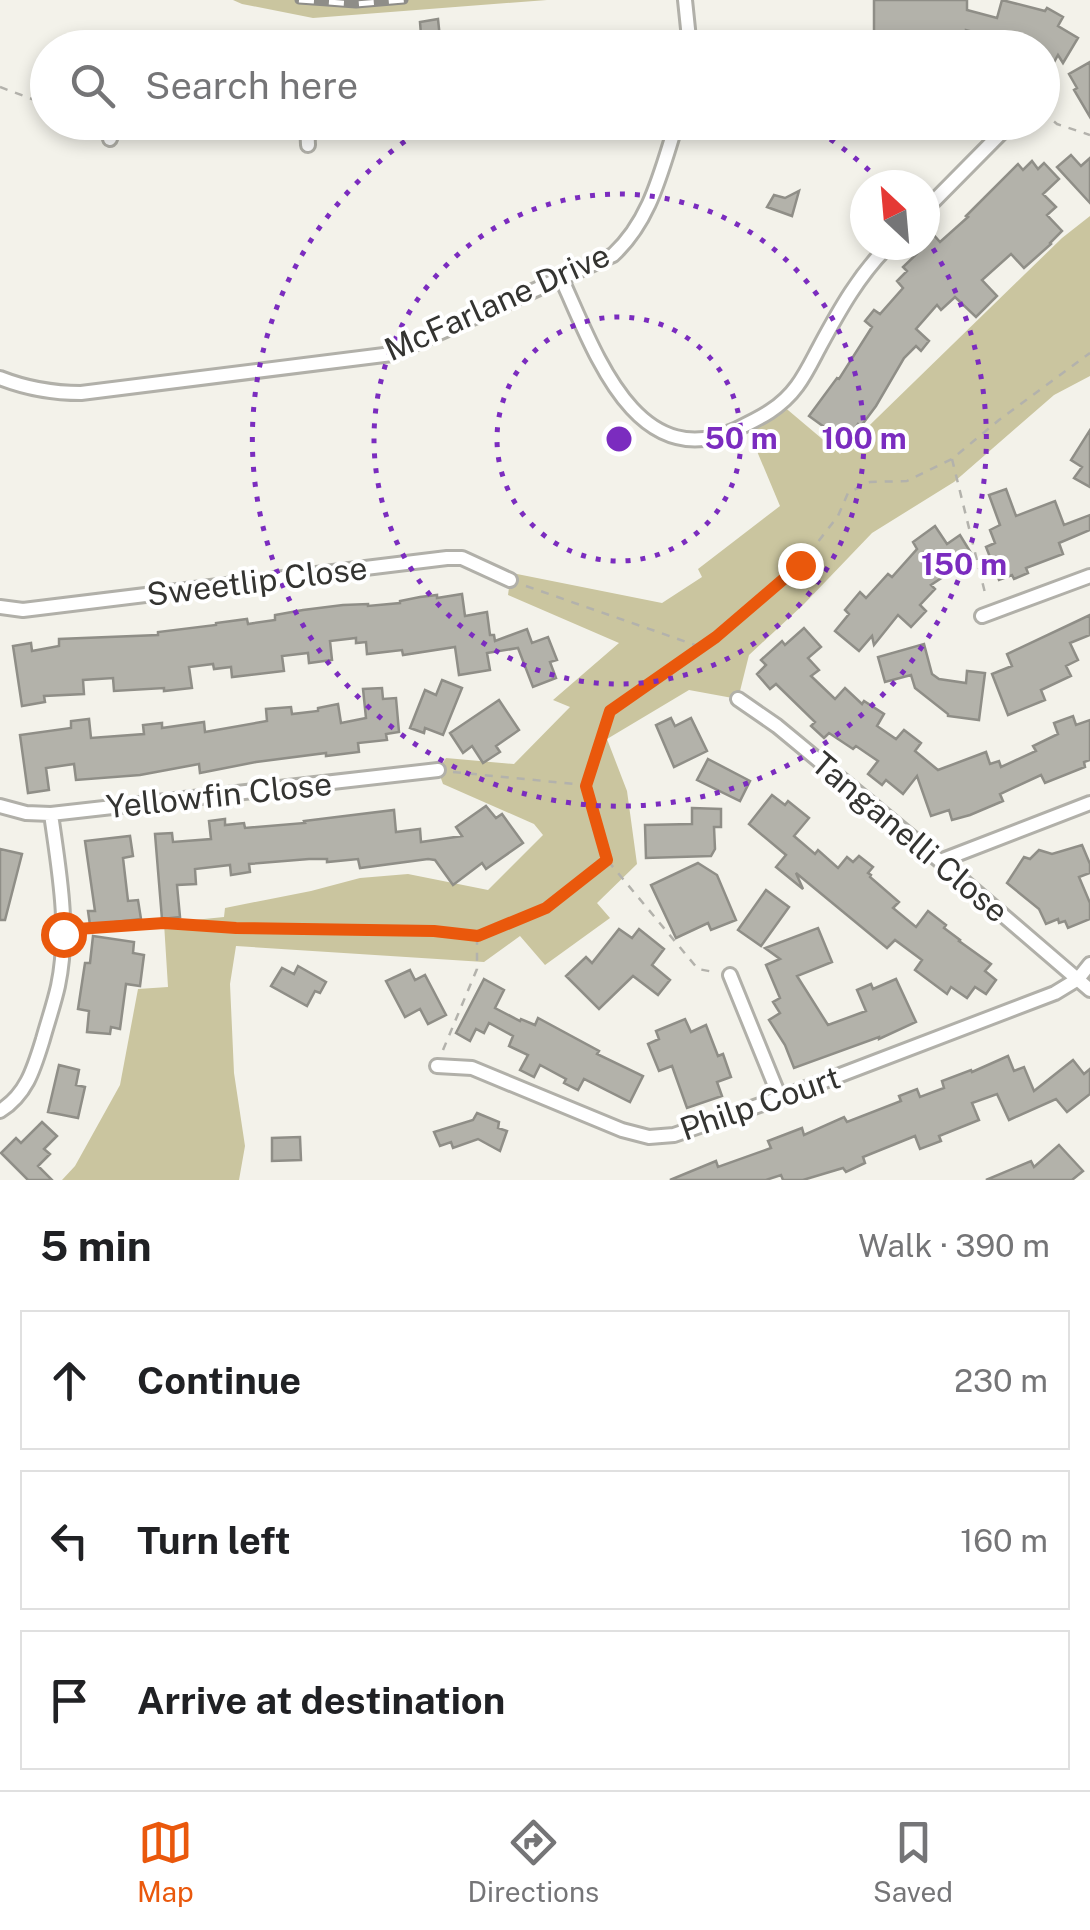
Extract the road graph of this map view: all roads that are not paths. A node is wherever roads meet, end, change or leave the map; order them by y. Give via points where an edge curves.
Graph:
1 (686, 0) edge
2 (688, 30) edge
3 (308, 140) edge
4 (671, 140) edge
5 (994, 140) edge
6 (308, 145) dead end
7 (940, 195) edge
8 (876, 260) edge
9 (562, 280) junction
10 (0, 378) edge
11 (1090, 576) edge
12 (510, 580) road end
13 (0, 608) edge
14 (986, 615) road end
15 (738, 699) dead end
16 (438, 770) road end
17 (1090, 803) edge
18 (0, 806) edge
19 (51, 814) junction
20 (940, 861) junction
21 (1090, 964) edge
22 (730, 975) road end
23 (1078, 979) junction
24 (1090, 990) edge
25 (437, 1066) road end
26 (780, 1098) junction
27 (0, 1110) edge

1 - 2 street
3 - 6 street
4 - 9 street, McFarlane Drive via 638,229 614,255
5 - 7 street
8 - 9 street via 782,406 727,434 696,440 654,429 614,387
9 - 10 street, McFarlane Drive via 392,354 81,393
11 - 14 street
12 - 13 street, Sweetlip Close via 447,558
15 - 20 street, Tanganelli Close
16 - 19 street, Yellowfin Close
17 - 20 street
18 - 19 street, Yellowfin Close
19 - 27 street via 63,900 58,985 26,1086
20 - 23 street, Tanganelli Close
21 - 23 street
22 - 26 street
23 - 24 street, Tanganelli Close
23 - 26 street, Philp Court
25 - 26 street, Philp Court via 472,1068 648,1137 674,1135

